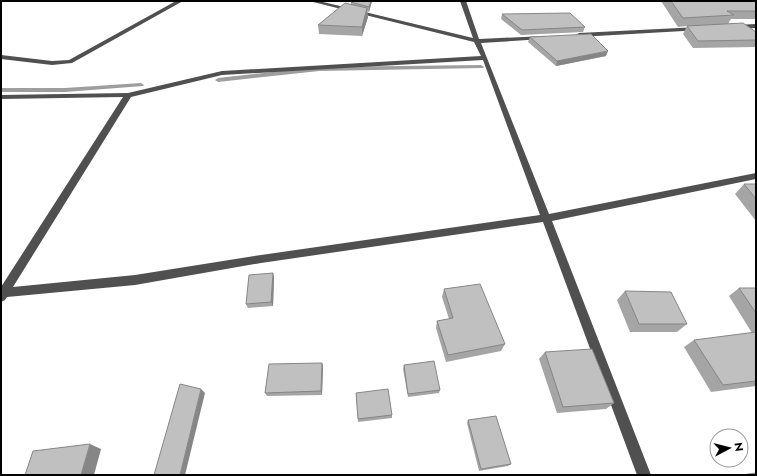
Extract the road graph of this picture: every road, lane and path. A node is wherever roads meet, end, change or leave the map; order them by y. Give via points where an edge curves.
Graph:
1 (180, 1) edge
2 (312, 1) edge
3 (463, 1) edge
4 (756, 26) edge
5 (741, 27) junction
6 (710, 28) edge
7 (725, 28) edge
8 (751, 34) edge
9 (573, 36) edge
10 (551, 37) edge
11 (477, 41) junction
12 (1, 57) edge
13 (485, 58) junction
14 (128, 95) junction
15 (1, 96) edge
16 (756, 176) edge
17 (547, 218) junction
18 (2, 294) edge
19 (644, 475) edge

1 - 12 street via 70,62 52,63
2 - 11 street
3 - 11 street
4 - 5 street
5 - 7 street
5 - 8 street
6 - 9 street
10 - 11 street
11 - 13 street
13 - 14 street via 222,73
13 - 17 street
14 - 15 street
14 - 18 street
16 - 17 street
17 - 18 street via 261,259 135,280
17 - 19 street

